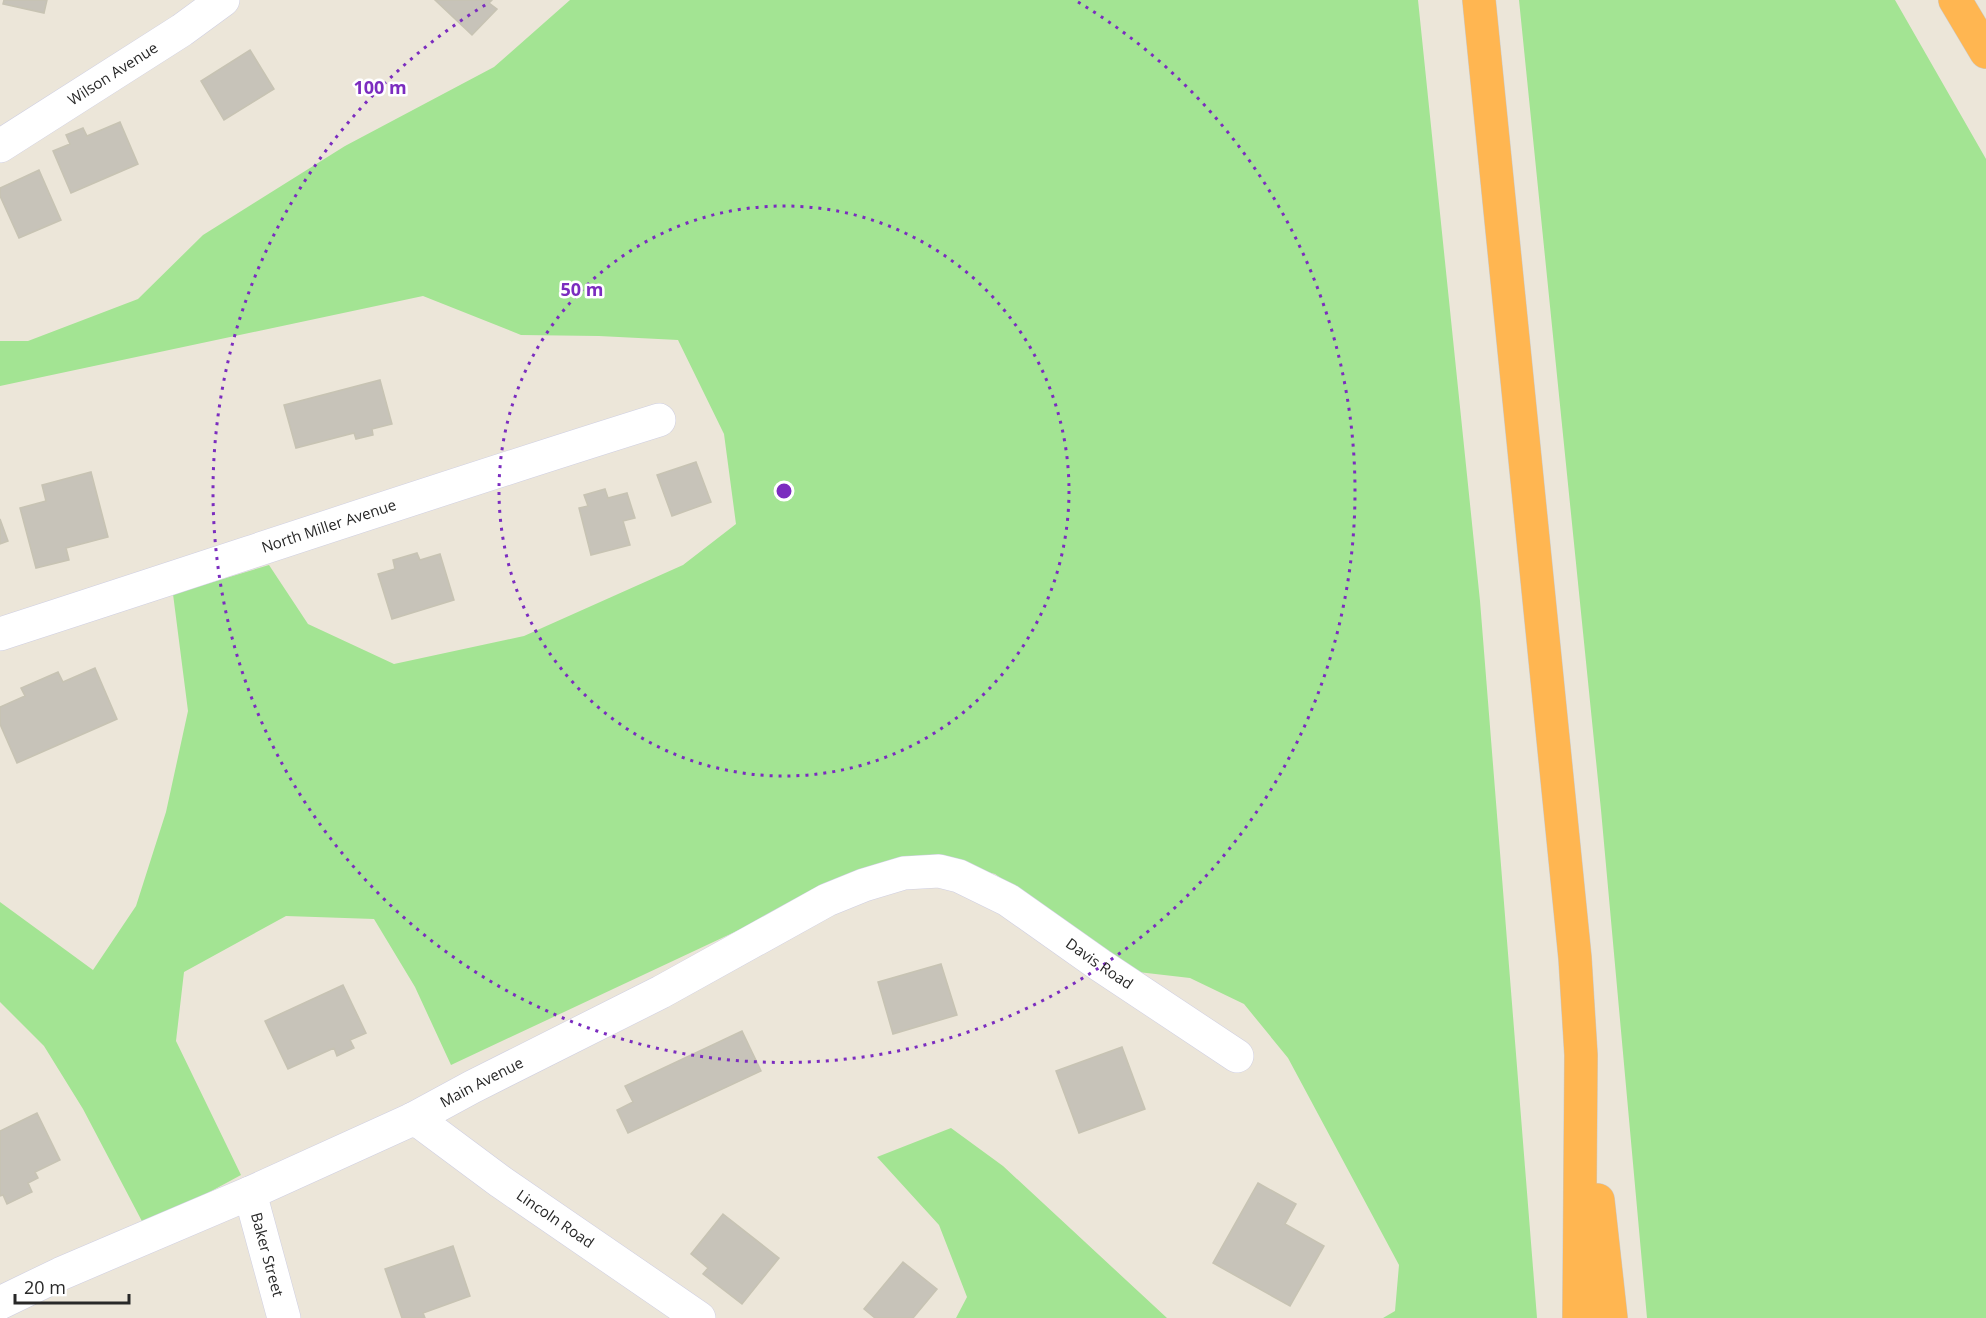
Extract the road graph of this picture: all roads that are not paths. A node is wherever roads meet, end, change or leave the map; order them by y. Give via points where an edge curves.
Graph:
1 (223, 0) edge
2 (1479, 0) edge
3 (1955, 0) edge
4 (1986, 52) edge
5 (0, 146) edge
6 (659, 420) dead end
7 (0, 633) edge
8 (959, 876) joint
9 (1581, 1055) junction
10 (1237, 1056) dead end
11 (413, 1119) junction
12 (250, 1193) junction
13 (0, 1303) edge
14 (284, 1318) edge
15 (699, 1318) edge
16 (1579, 1318) edge
17 (1611, 1318) edge

1 - 5 street, Wilson Avenue
2 - 9 highway via 1575,958
3 - 4 highway
6 - 7 street, North Miller Avenue
8 - 10 street, Davis Road via 1008,900
8 - 11 street, Main Avenue via 939,871 904,873 827,900 661,992
9 - 16 highway
9 - 17 highway
11 - 12 street, Main Avenue
11 - 15 street, Lincoln Road
12 - 13 street, Main Avenue
12 - 14 street, Baker Street

